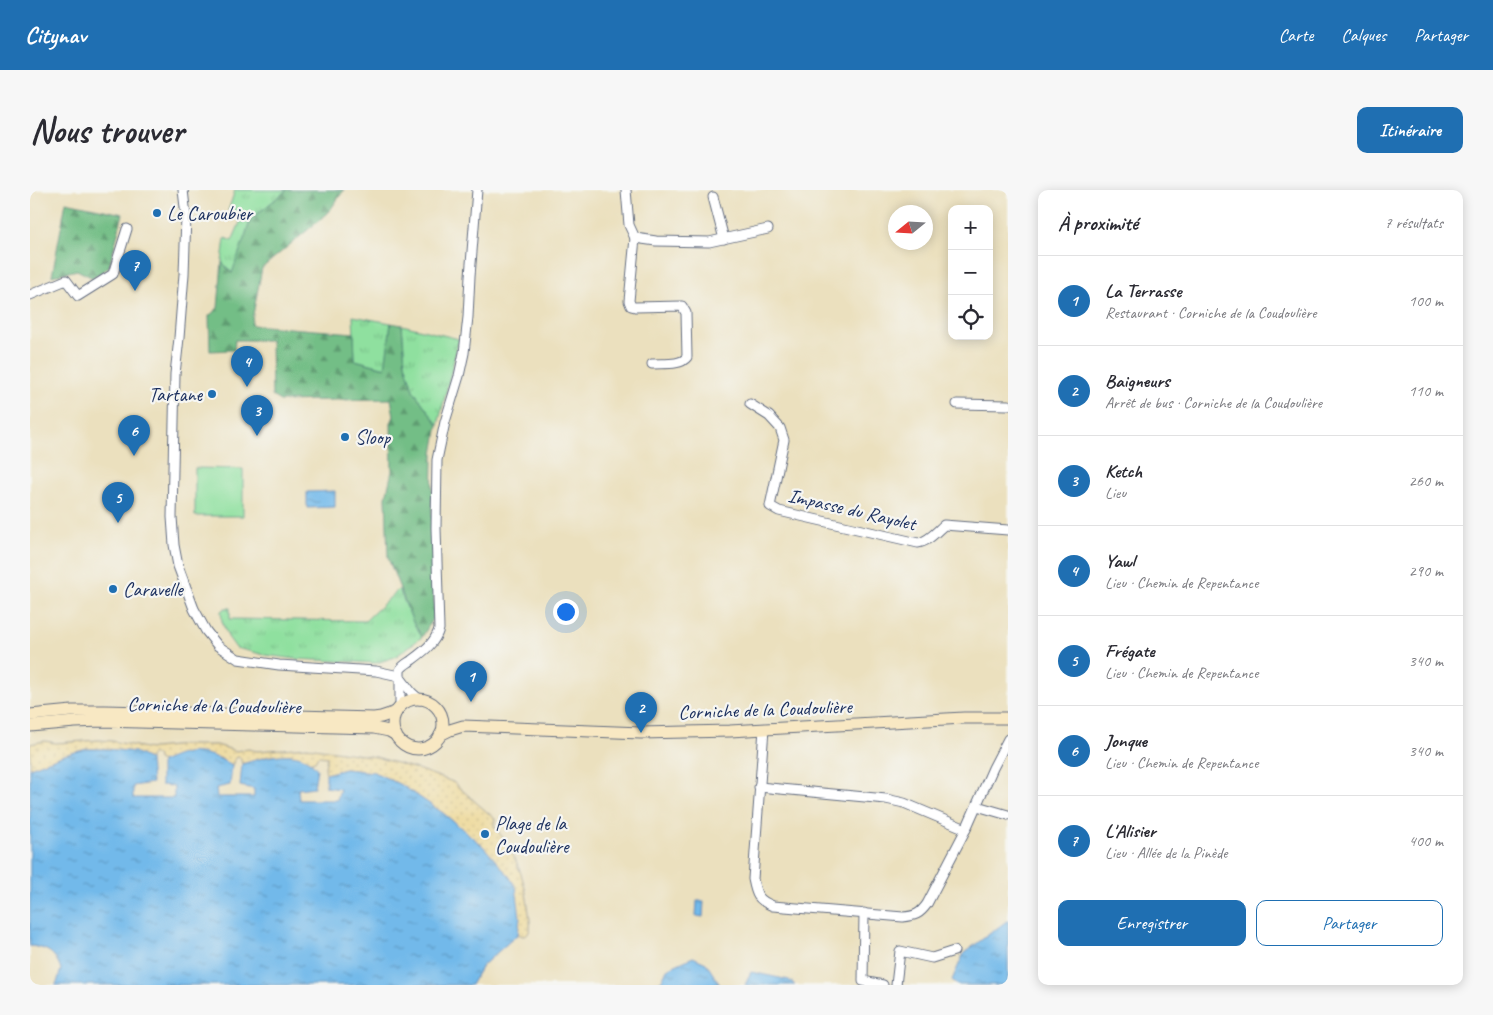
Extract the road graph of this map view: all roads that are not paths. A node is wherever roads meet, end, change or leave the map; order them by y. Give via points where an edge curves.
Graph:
1 (183, 190) edge
2 (477, 190) edge
3 (626, 190) edge
4 (713, 197) dead end
5 (126, 229) dead end
6 (768, 229) dead end
7 (636, 238) junction
8 (724, 239) junction
9 (30, 295) edge
10 (652, 364) dead end
11 (750, 404) dead end
12 (957, 404) dead end
13 (1008, 405) edge
14 (1008, 530) edge
15 (399, 676) junction
16 (420, 700) junction
17 (398, 710) junction
18 (30, 715) edge
19 (441, 715) junction
20 (1008, 718) edge
21 (30, 726) edge
22 (463, 726) junction
23 (764, 729) junction
24 (396, 735) junction
25 (440, 735) junction
26 (1008, 739) edge
27 (759, 787) junction
28 (977, 806) junction
29 (1008, 815) edge
30 (966, 829) junction
31 (864, 913) junction
32 (954, 951) dead end
33 (883, 985) edge
34 (896, 985) edge

1 - 15 street via 186,216 175,374 172,517 178,566 194,609 218,646 238,659 272,665 376,671
2 - 15 street via 464,353 437,460 439,629 429,646 402,666
3 - 7 street via 629,225
4 - 8 street
5 - 9 street via 113,274 78,296 66,280
6 - 8 street
7 - 8 street via 700,242
7 - 10 street via 631,306 682,306 686,313 687,357 678,363
11 - 14 street, Impasse du Rayolet via 769,416 780,428 784,440 770,506 779,511 918,543 944,525
12 - 13 street
15 - 16 street
15 - 17 street
16 - 17 main road via 413,700
16 - 19 main road via 433,704
17 - 18 main road, Corniche de la Coudoulière via 382,718 97,711
17 - 24 main road via 393,724
19 - 22 main road
19 - 25 main road
20 - 23 main road, Corniche de la Coudoulière
21 - 24 main road, Corniche de la Coudoulière via 101,721 374,728
22 - 23 main road, Corniche de la Coudoulière via 614,732
22 - 25 main road
23 - 27 street
24 - 25 main road via 400,742 414,749 434,744
26 - 28 street
27 - 30 street via 886,799 904,803
27 - 31 street via 753,879 758,898 773,906
28 - 29 street
28 - 30 street
30 - 31 street via 921,913 902,917
31 - 33 street via 864,981
32 - 34 street via 932,958 900,952

